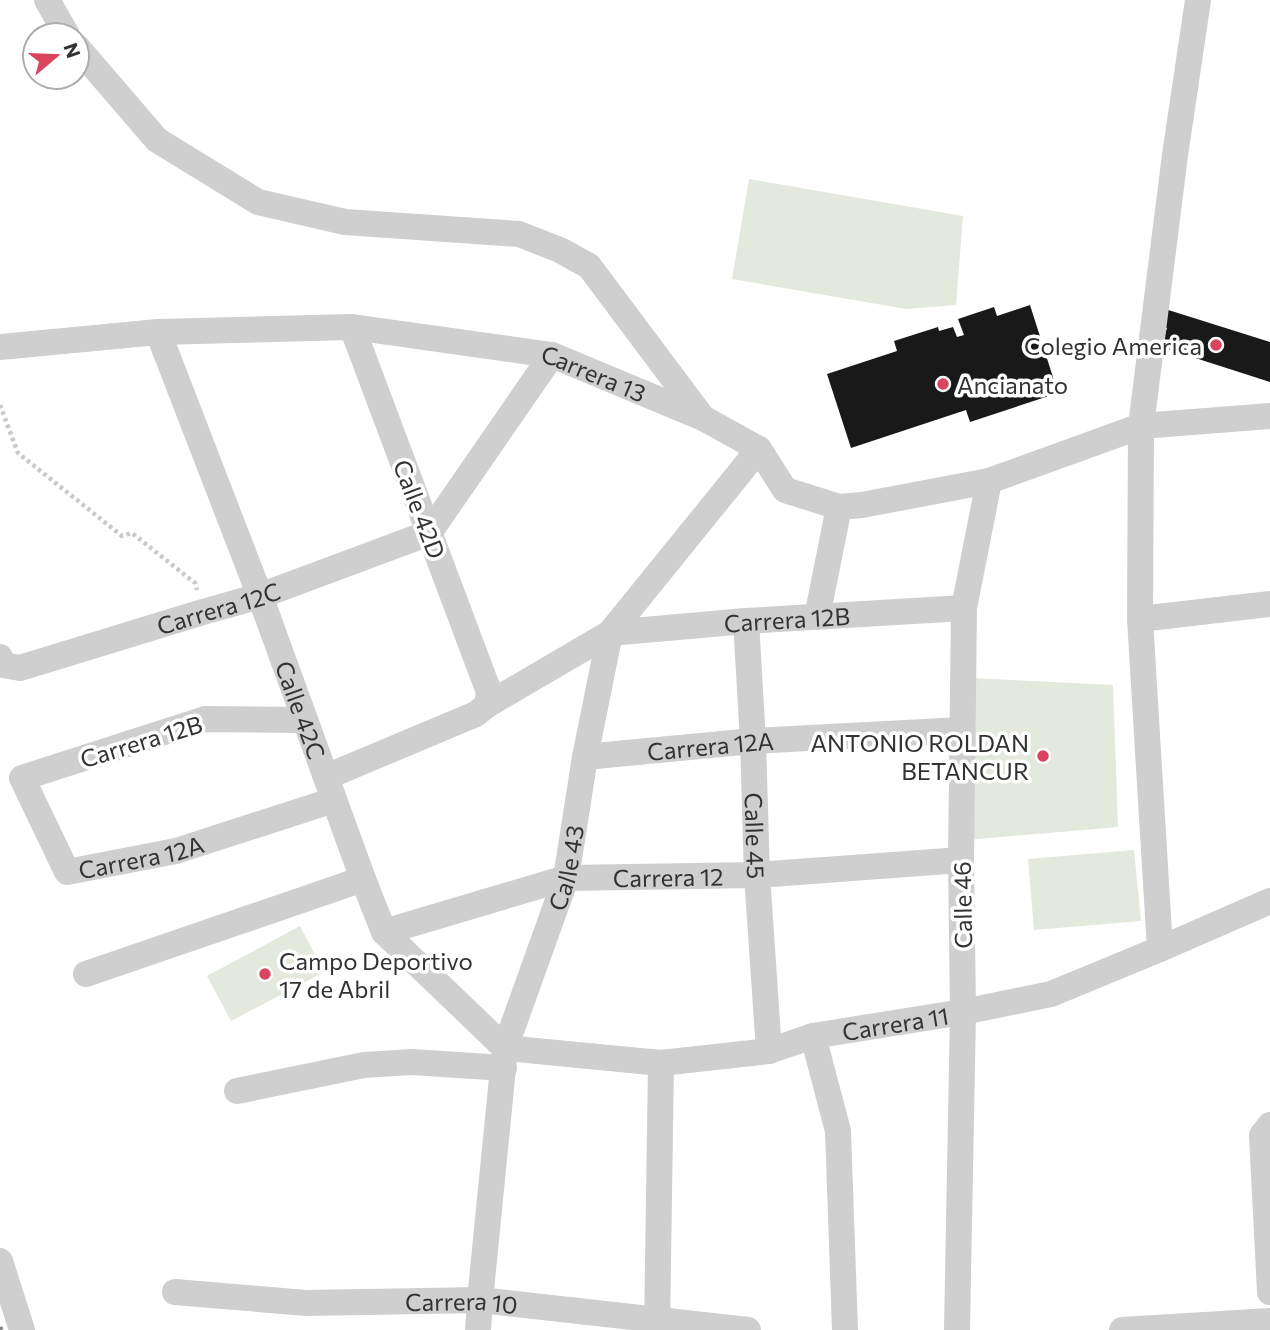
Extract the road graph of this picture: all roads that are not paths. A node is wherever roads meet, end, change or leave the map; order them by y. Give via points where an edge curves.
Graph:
1 (47, 0) edge
2 (1198, 0) edge
3 (59, 21) edge
4 (91, 63) edge
5 (352, 327) junction
6 (158, 332) junction
7 (0, 347) edge
8 (552, 355) junction
9 (1270, 416) edge
10 (704, 418) junction
11 (1141, 426) junction
12 (759, 449) junction
13 (989, 481) junction
14 (839, 507) junction
15 (429, 533) junction
16 (260, 596) junction
17 (1270, 604) edge
18 (964, 608) junction
19 (817, 617) junction
20 (1140, 619) junction
21 (746, 621) junction
22 (610, 633) junction
23 (2, 661) edge
24 (488, 698) junction
25 (305, 720) junction
26 (962, 730) junction
27 (753, 741) junction
28 (585, 757) junction
29 (330, 789) junction
30 (961, 860) junction
31 (66, 872) joint
32 (757, 875) junction
33 (566, 878) junction
34 (363, 879) junction
35 (1270, 901) edge
36 (384, 932) junction
37 (1160, 949) junction
38 (86, 974) dead end
39 (963, 1012) junction
40 (813, 1036) junction
41 (769, 1051) junction
42 (505, 1058) junction
43 (661, 1063) junction
44 (237, 1091) dead end
45 (1270, 1125) edge
46 (0, 1261) edge
47 (175, 1292) dead end
48 (1270, 1292) edge
49 (480, 1300) junction
50 (1270, 1321) edge
51 (657, 1325) edge
52 (1153, 1329) edge
53 (22, 1330) edge
54 (478, 1330) edge
55 (748, 1330) edge
56 (845, 1330) edge
57 (957, 1330) edge
58 (1122, 1330) edge

1 - 3 street
2 - 11 street
4 - 10 street via 157,140 258,202 345,222 519,234 589,266
5 - 6 street, Carrera 13
5 - 8 street, Carrera 13
5 - 15 street, Calle 42D
6 - 7 street, Carrera 13
6 - 16 street, Calle 42C
8 - 10 street, Carrera 13
8 - 15 street
9 - 11 street, Carrera 13
10 - 12 street, Carrera 13
11 - 13 street, Carrera 13
11 - 20 street
12 - 14 street, Carrera 13 via 785,490
12 - 22 street, Calle 43
13 - 14 street, Carrera 13
13 - 18 street, Calle 46
14 - 19 street
15 - 16 street, Carrera 12C
15 - 24 street, Calle 42D
16 - 23 street, Carrera 12C via 20,668
16 - 25 street, Calle 42C
17 - 20 street
18 - 19 street, Carrera 12B
18 - 26 street, Calle 46
19 - 21 street, Carrera 12B
20 - 37 street
21 - 22 street, Carrera 12B
21 - 27 street, Calle 45
22 - 24 street, Carrera 12A
22 - 28 street, Calle 43
24 - 29 street, Carrera 12A via 476,714
25 - 29 street, Calle 42C
25 - 31 street, Carrera 12B via 205,719 22,778
26 - 27 street, Carrera 12A
26 - 30 street, Calle 46
27 - 28 street, Carrera 12A
27 - 32 street, Calle 45
28 - 33 street, Calle 43
29 - 31 street, Carrera 12A via 176,851
29 - 34 street, Calle 42C
30 - 32 street, Carrera 12
30 - 39 street, Calle 46
32 - 33 street, Carrera 12
32 - 41 street, Calle 45
33 - 36 street, Carrera 12
33 - 42 street, Calle 43
34 - 36 street, Calle 42C
34 - 38 street
35 - 37 street, Carrera 11
36 - 42 street, Calle 42C
37 - 39 street, Carrera 11 via 1051,994
39 - 40 street, Carrera 11
39 - 57 street, Calle 46
40 - 41 street, Carrera 11
40 - 56 street via 838,1132
41 - 43 street, Carrera 11
42 - 43 street, Carrera 11
42 - 44 street, Carrera 11 via 364,1065
42 - 49 street, Calle 43
43 - 51 street
45 - 48 street via 1262,1135
46 - 53 street
47 - 49 street, Carrera 10 via 306,1303
49 - 51 street, Carrera 10
49 - 54 street, Calle 43
50 - 52 street
51 - 55 street, Carrera 10
52 - 58 street

